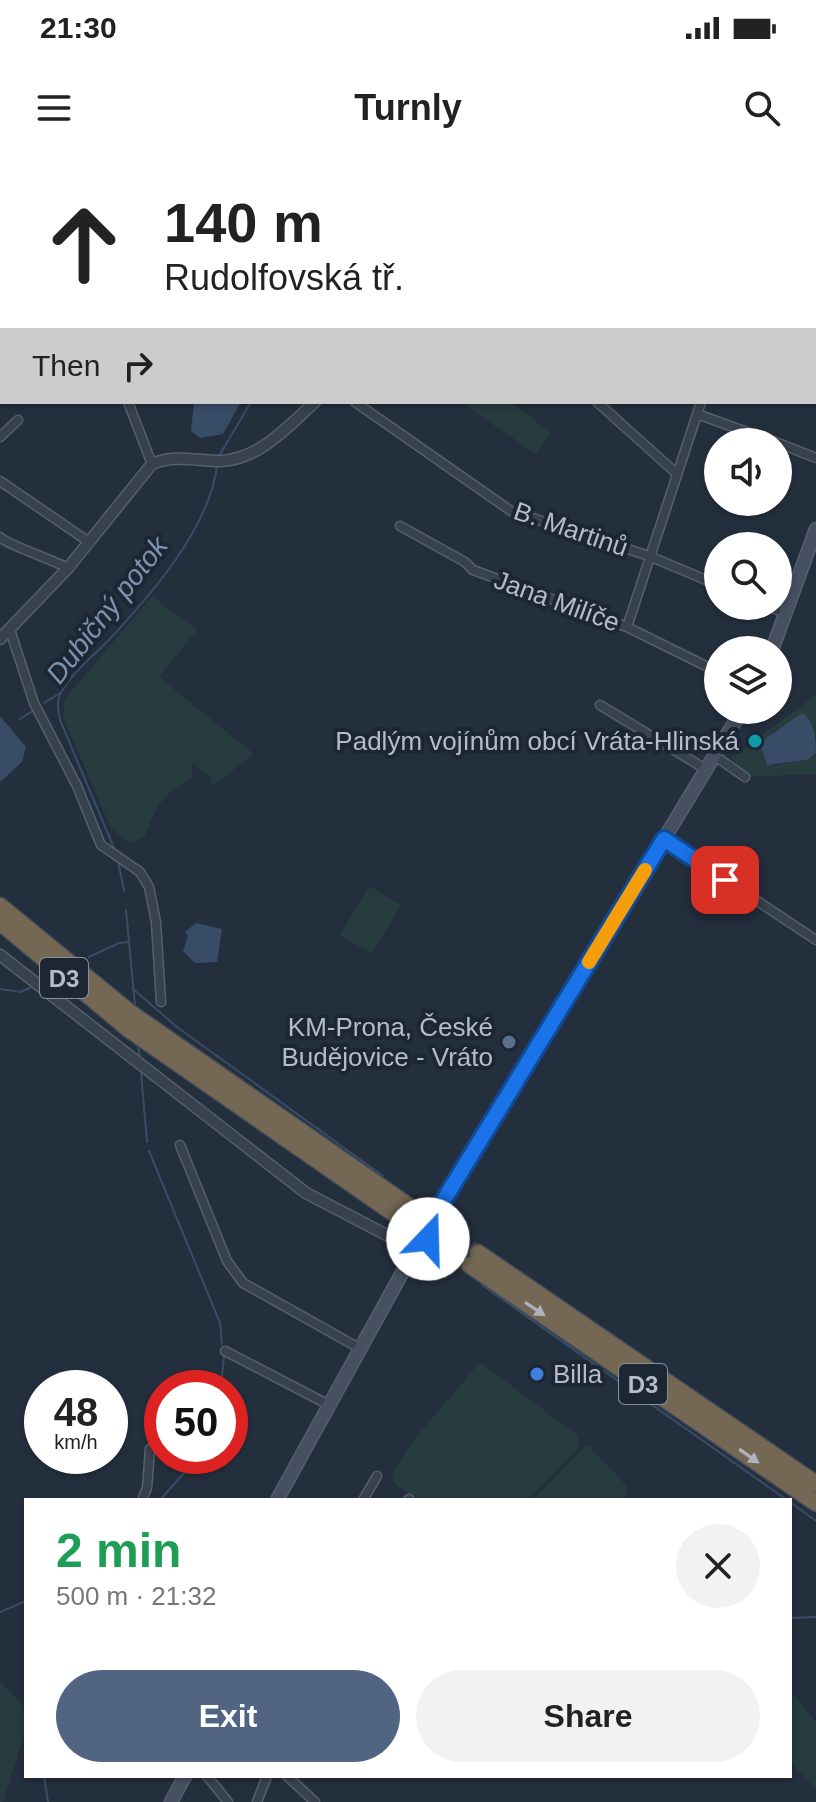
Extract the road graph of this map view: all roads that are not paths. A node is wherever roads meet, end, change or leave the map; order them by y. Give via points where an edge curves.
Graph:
1 (129, 404) edge
2 (313, 404) edge
3 (358, 404) edge
4 (599, 404) edge
5 (700, 404) edge
6 (697, 414) junction
7 (18, 420) dead end
8 (737, 428) edge
9 (0, 437) edge
10 (792, 448) edge
11 (816, 458) edge
12 (152, 464) junction
13 (676, 473) junction
14 (0, 481) edge
15 (400, 526) dead end
16 (816, 529) edge
17 (0, 537) edge
18 (89, 542) junction
19 (649, 556) junction
20 (68, 568) junction
21 (704, 579) edge
22 (792, 596) edge
23 (627, 627) junction
24 (10, 630) junction
25 (0, 639) edge
26 (704, 665) edge
27 (600, 705) dead end
28 (734, 724) edge
29 (715, 756) junction
30 (707, 770) junction
31 (745, 777) dead end
32 (664, 839) junction
33 (0, 906) edge
34 (0, 922) edge
35 (816, 940) edge
36 (0, 955) edge
37 (161, 1002) dead end
38 (137, 1026) junction
39 (180, 1145) dead end
40 (424, 1235) junction
41 (400, 1242) junction
42 (407, 1264) junction
43 (359, 1348) junction
44 (225, 1351) dead end
45 (329, 1405) junction
46 (148, 1474) edge
47 (377, 1476) dead end
48 (816, 1484) edge
49 (143, 1498) edge
50 (278, 1498) edge
51 (364, 1498) edge
52 (816, 1503) edge
53 (184, 1778) edge
54 (209, 1778) edge
55 (266, 1778) edge
56 (289, 1778) edge
57 (171, 1802) edge
58 (228, 1802) edge
59 (257, 1802) edge
60 (315, 1802) edge

1 - 12 street
2 - 12 street via 271,441 241,458 167,458
3 - 19 street, B. Martinů via 511,511
4 - 13 street
5 - 6 street
6 - 8 street
6 - 13 street
7 - 9 street
10 - 11 street
12 - 18 street
13 - 19 street
14 - 18 street
15 - 23 street, Jana Milíče via 473,570
16 - 22 main road
17 - 20 street
18 - 20 street
19 - 21 street, B. Martinů
19 - 23 street
20 - 24 street
23 - 26 street, Jana Milíče
24 - 25 street
24 - 37 street via 34,703 101,845 140,872 149,887
27 - 30 street
28 - 29 main road
29 - 30 main road
29 - 31 street
30 - 32 main road
32 - 35 street
32 - 40 main road
33 - 38 highway, D3 via 129,1012
34 - 38 highway, D3
36 - 41 street via 306,1193
38 - 38 highway, D3 via 406,1213 145,1040
39 - 43 street via 227,1261 243,1283
40 - 41 main road via 413,1232
40 - 42 main road via 431,1255 418,1265
41 - 42 main road via 400,1257
42 - 43 main road
43 - 45 main road
44 - 45 street
45 - 50 main road
46 - 49 street
47 - 51 street
48 -> 52 highway, D3 via 474,1259
53 - 57 main road
54 - 58 street
55 - 59 street
56 - 60 street

